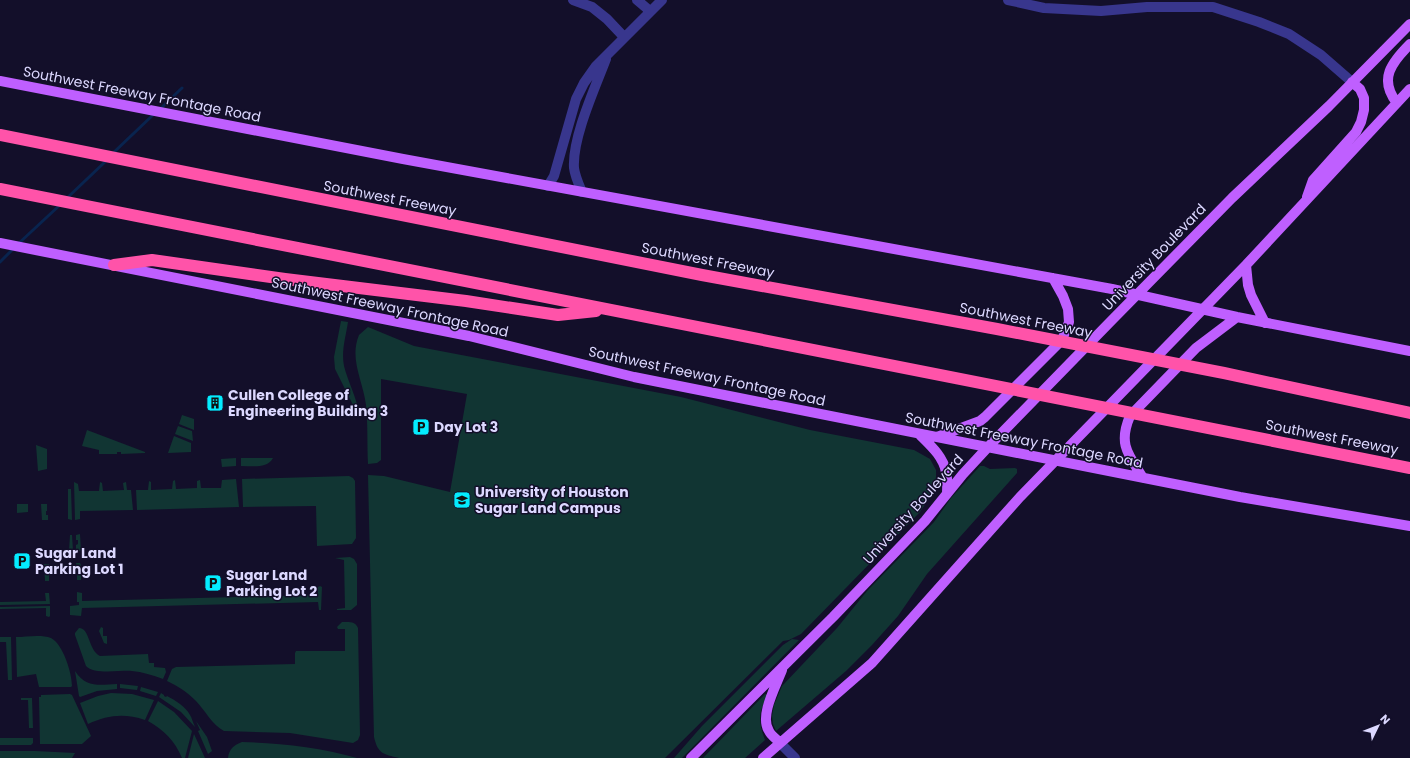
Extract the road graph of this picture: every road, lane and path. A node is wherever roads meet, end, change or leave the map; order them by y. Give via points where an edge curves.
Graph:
1 (573, 0) edge
2 (638, 0) edge
3 (662, 0) edge
4 (1008, 0) edge
5 (650, 12) junction
6 (1410, 24) edge
7 (624, 37) junction
8 (1410, 44) edge
9 (606, 57) junction
10 (0, 81) edge
11 (1352, 82) junction
12 (1410, 89) edge
13 (1397, 103) junction
14 (0, 135) edge
15 (548, 186) junction
16 (0, 189) edge
17 (582, 192) junction
18 (1305, 203) junction
19 (0, 243) edge
20 (114, 265) junction
21 (1246, 265) junction
22 (1054, 278) junction
23 (1137, 295) junction
24 (1203, 309) junction
25 (610, 310) junction
26 (1237, 317) junction
27 (1266, 322) junction
28 (1410, 351) edge
29 (1410, 413) edge
30 (919, 434) junction
31 (937, 437) junction
32 (988, 447) junction
33 (1055, 460) junction
34 (1410, 468) edge
35 (1142, 478) junction
36 (947, 494) junction
37 (1410, 526) edge
38 (783, 666) junction
39 (780, 743) junction
40 (691, 758) edge
41 (763, 758) edge
42 (795, 758) edge

1 - 7 street via 592,8
2 - 5 street
3 - 5 street
4 - 11 street via 1044,8 1101,11 1147,7 1213,7 1289,34 1321,55
5 - 7 street
6 - 11 main road, University Boulevard
7 - 9 street
8 - 13 main road via 1392,65 1388,74 1390,90
9 - 15 street via 596,66 576,99 557,167
9 - 17 street via 576,149 574,169
10 - 15 main road, Southwest Freeway Frontage Road
11 - 18 main road via 1360,89 1364,98 1361,122 1356,132 1314,180
11 - 23 main road, University Boulevard via 1237,193
12 - 13 main road
13 - 18 main road
14 - 29 highway, Southwest Freeway via 702,275 1224,373
15 - 17 main road, Southwest Freeway Frontage Road
16 - 25 highway, Southwest Freeway
17 - 22 main road, Southwest Freeway Frontage Road
18 - 21 main road
19 - 20 main road, Southwest Freeway Frontage Road
20 - 25 highway via 152,260 558,315
20 - 30 main road, Southwest Freeway Frontage Road via 469,336 634,377
21 - 24 main road
21 - 27 main road via 1250,295
22 - 23 main road, Southwest Freeway Frontage Road
22 - 31 main road via 1068,309 1069,322 1062,340 980,421
23 - 24 main road, Southwest Freeway Frontage Road
23 - 32 main road, University Boulevard
24 - 26 main road, Southwest Freeway Frontage Road
24 - 33 main road
25 - 34 highway, Southwest Freeway
26 - 27 main road, Southwest Freeway Frontage Road
26 - 35 main road via 1196,348 1130,416 1124,436 1125,447
27 - 28 main road, Southwest Freeway Frontage Road
30 - 31 main road, Southwest Freeway Frontage Road
30 - 36 main road via 943,462
31 - 32 main road, Southwest Freeway Frontage Road
32 - 33 main road, Southwest Freeway Frontage Road
32 - 36 main road, University Boulevard
33 - 35 main road, Southwest Freeway Frontage Road
33 - 39 main road via 872,663
35 - 37 main road, Southwest Freeway Frontage Road
36 - 38 main road, University Boulevard via 921,526
38 - 39 main road via 766,713 769,731
38 - 40 main road, University Boulevard
39 - 41 main road
39 - 42 street

